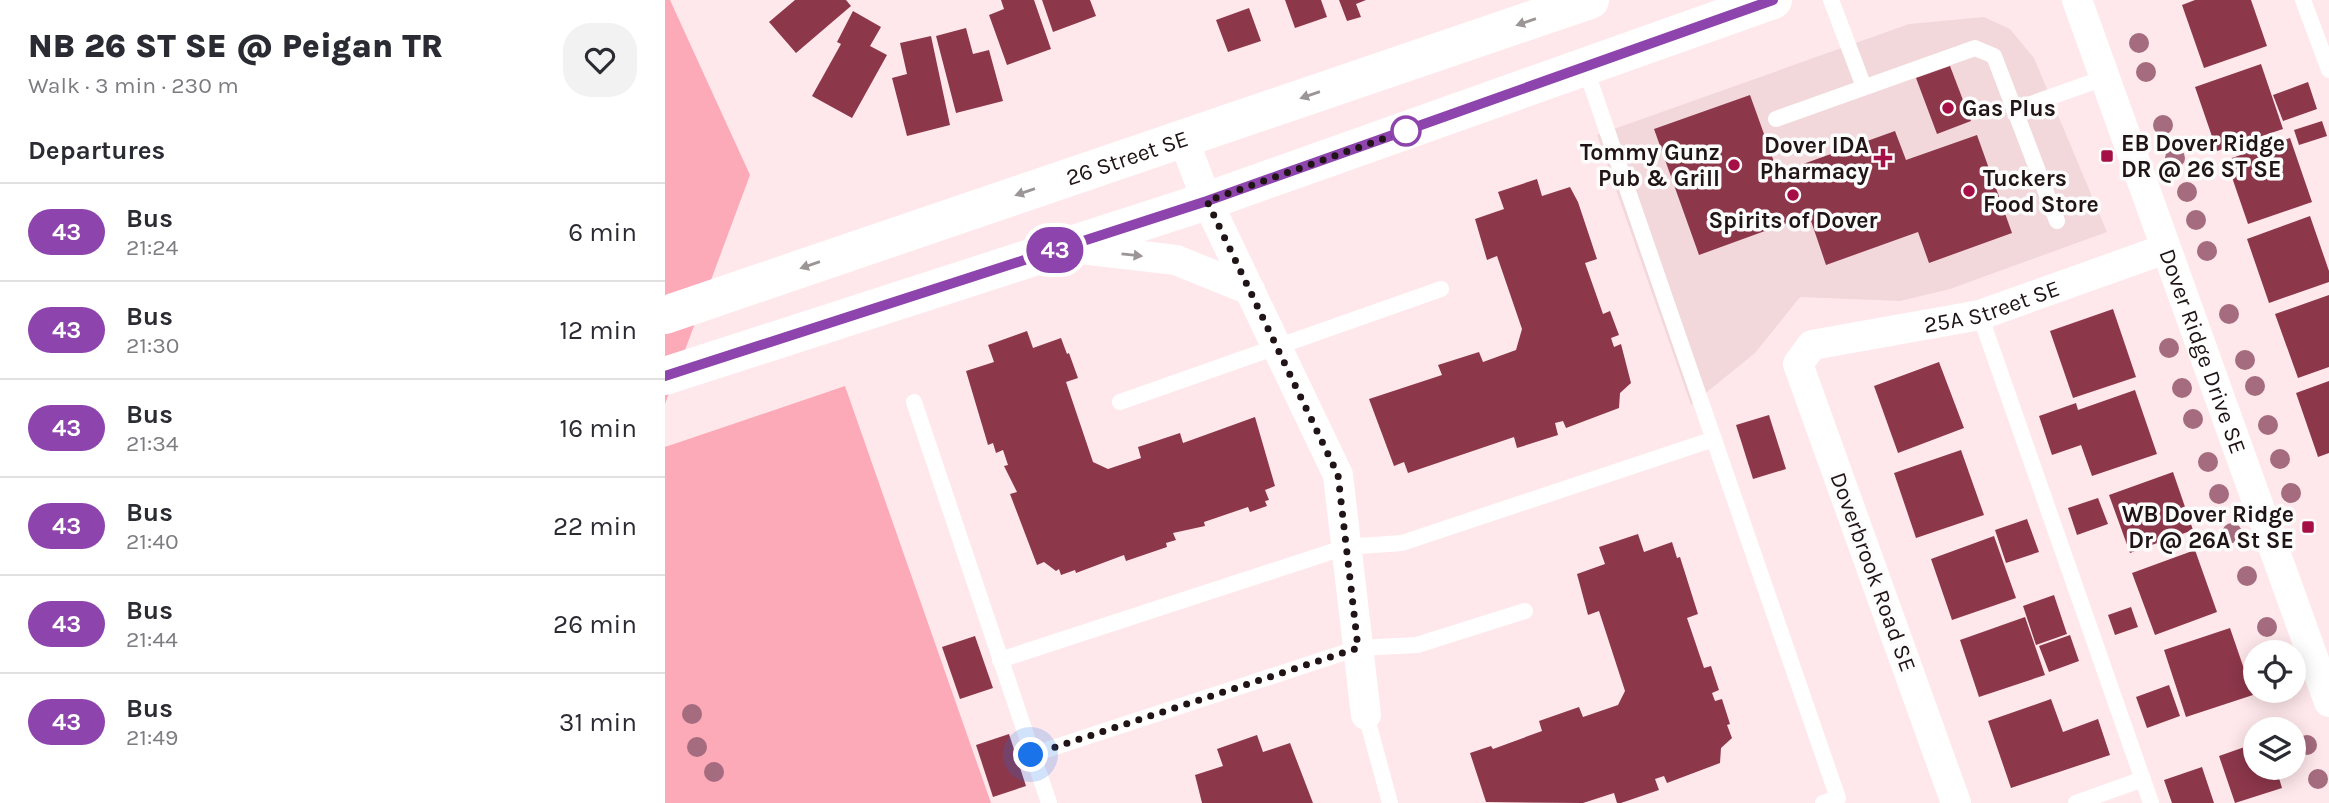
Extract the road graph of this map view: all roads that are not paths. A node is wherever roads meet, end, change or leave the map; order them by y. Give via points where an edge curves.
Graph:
1 (1590, 0) edge
2 (1773, 0) edge
3 (1831, 0) edge
4 (2077, 0) edge
5 (2303, 0) edge
6 (1585, 67) junction
7 (2329, 70) edge
8 (2104, 78) junction
9 (1864, 88) junction
10 (2014, 110) junction
11 (1776, 119) dead end
12 (1184, 138) junction
13 (1207, 201) junction
14 (2057, 221) dead end
15 (1065, 247) junction
16 (2165, 249) junction
17 (1441, 289) dead end
18 (1250, 290) junction
19 (1980, 314) junction
20 (665, 315) edge
21 (1277, 345) junction
22 (1812, 345) joint
23 (665, 376) edge
24 (915, 402) dead end
25 (1120, 402) dead end
26 (1714, 439) junction
27 (1346, 547) junction
28 (1525, 611) dead end
29 (1358, 648) junction
30 (1000, 660) junction
31 (2326, 684) edge
32 (1366, 715) joint
33 (1031, 755) junction
34 (2143, 779) junction
35 (1049, 803) edge
36 (1390, 803) edge
37 (1823, 803) edge
38 (1957, 803) edge
39 (2076, 803) edge
40 (2151, 803) edge

1 -> 12 street, 26 Street SE
2 - 6 street
3 - 9 lane
4 - 8 street, Dover Ridge Drive SE
5 - 7 lane
6 - 13 street
6 - 26 lane
8 - 10 lane
8 - 16 street, Dover Ridge Drive SE
9 - 10 lane via 1975,48 1994,56
9 - 11 lane
10 - 14 lane
12 - 13 street
12 -> 20 street, 26 Street SE
13 - 15 street
13 - 18 street
15 -> 18 street via 1176,260
15 - 23 street
16 - 19 street, 25A Street SE
16 - 31 street, Dover Ridge Drive SE
17 - 21 lane
18 - 21 street
19 - 22 street, 25A Street SE
19 - 34 lane
21 - 25 lane
21 - 27 street via 1338,475
22 - 38 street, Doverbrook Road SE via 1798,364
24 - 30 lane
26 - 27 lane via 1402,543
26 - 37 lane via 1838,798
27 - 29 street
27 - 30 lane
28 - 29 lane via 1417,645
29 - 32 street
29 - 33 lane
30 - 33 lane
32 - 36 lane
33 - 35 lane
34 - 39 lane
34 - 40 lane

